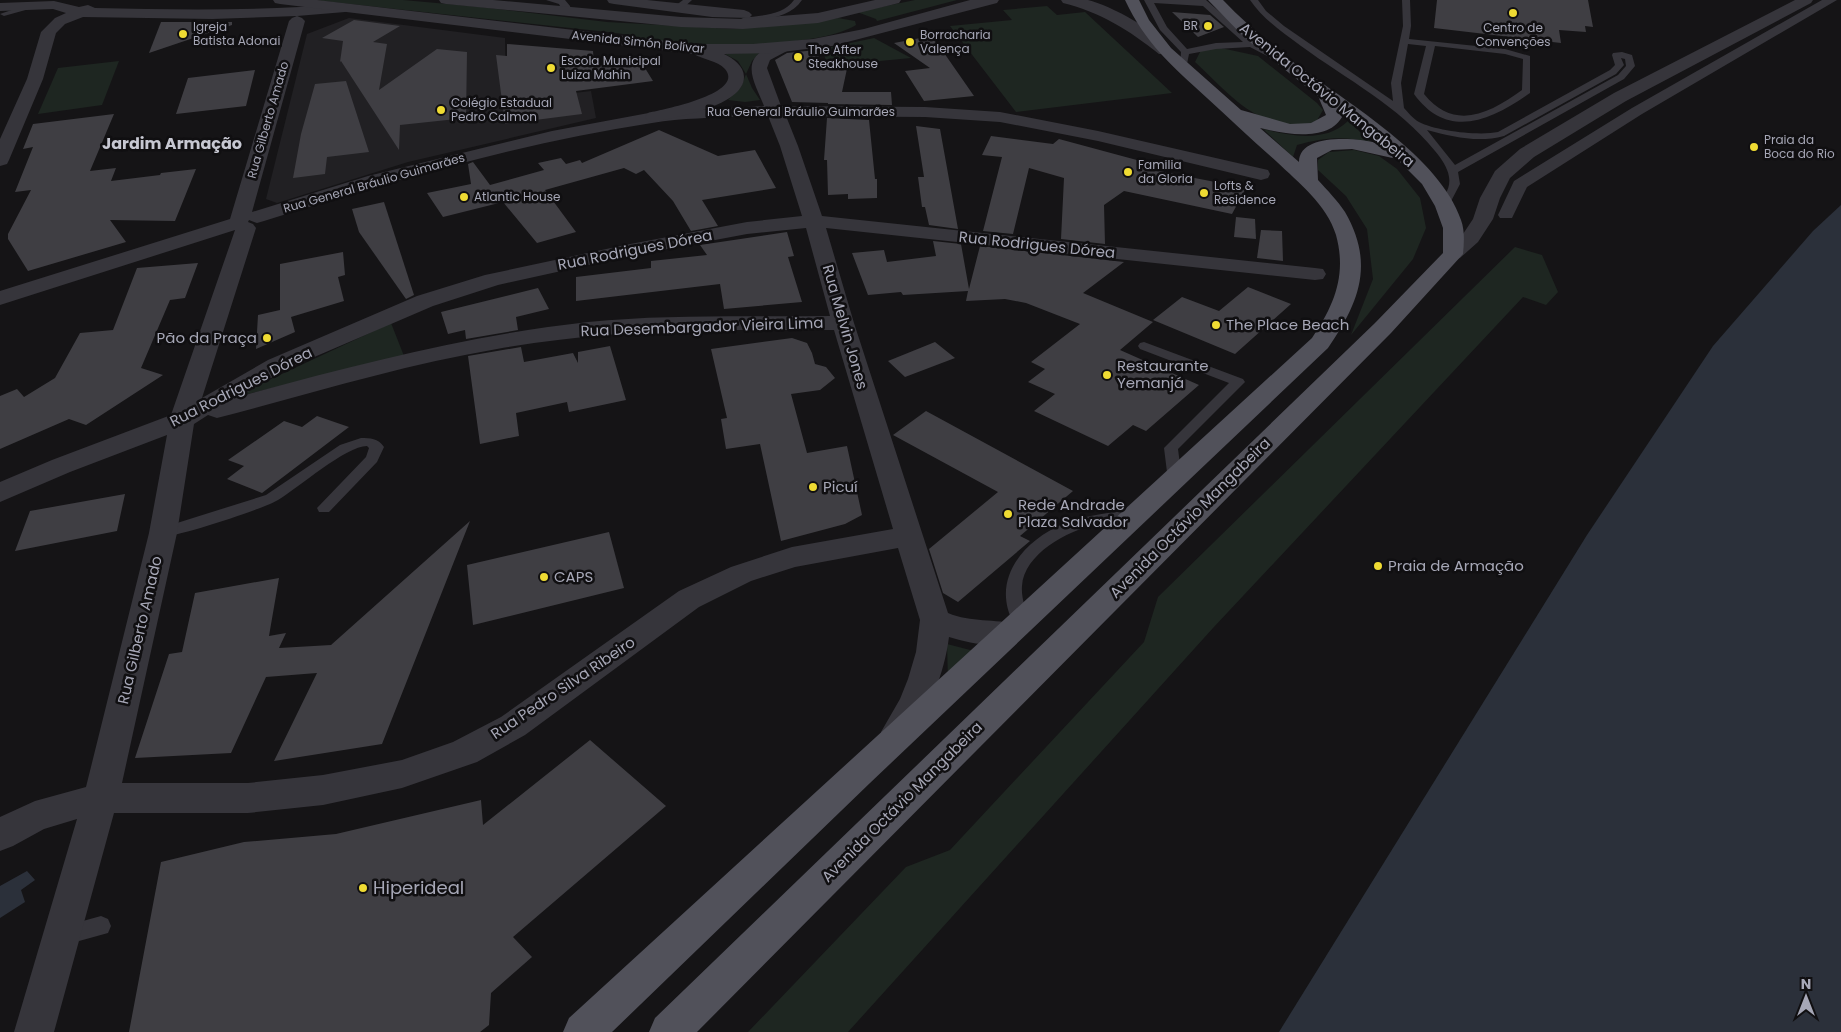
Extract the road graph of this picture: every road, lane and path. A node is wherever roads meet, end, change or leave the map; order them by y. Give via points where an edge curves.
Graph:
1 (58, 0) edge
2 (151, 0) edge
3 (280, 0) edge
4 (446, 0) edge
5 (614, 0) edge
6 (798, 0) edge
7 (886, 0) edge
8 (894, 0) edge
9 (992, 0) edge
10 (1068, 0) edge
11 (1132, 0) edge
12 (1148, 0) edge
13 (1254, 0) edge
14 (1406, 0) edge
15 (1806, 0) edge
16 (1831, 0) edge
17 (1207, 1) edge
18 (472, 2) edge
19 (683, 4) edge
20 (868, 5) junction
21 (345, 8) junction
22 (559, 8) edge
23 (2, 10) edge
24 (86, 10) junction
25 (744, 15) edge
26 (835, 15) junction
27 (444, 20) junction
28 (297, 21) dead end
29 (520, 30) junction
30 (871, 32) junction
31 (1404, 40) junction
32 (1251, 44) junction
33 (1431, 44) junction
34 (780, 48) junction
35 (693, 49) junction
36 (1165, 51) junction
37 (1276, 56) junction
38 (1184, 60) junction
39 (1324, 93) junction
40 (1228, 108) junction
41 (1399, 109) junction
42 (775, 110) junction
43 (654, 117) junction
44 (1417, 124) junction
45 (1407, 157) junction
46 (0, 160) edge
47 (1454, 170) junction
48 (1261, 174) dead end
49 (1308, 181) junction
50 (1444, 205) junction
51 (1506, 215) dead end
52 (814, 221) junction
53 (244, 222) junction
54 (1453, 254) junction
55 (1314, 274) dead end
56 (0, 298) edge
57 (843, 323) junction
58 (1144, 346) dead end
59 (182, 420) junction
60 (1175, 480) junction
61 (0, 493) edge
62 (324, 508) dead end
63 (1135, 515) junction
64 (163, 533) junction
65 (910, 536) junction
66 (935, 620) junction
67 (1014, 626) junction
68 (890, 742) junction
69 (101, 798) junction
70 (0, 836) edge
71 (101, 926) dead end
72 (61, 936) junction
73 (34, 1032) edge
74 (583, 1032) edge
75 (670, 1032) edge

1 - 24 street
2 - 24 street
3 - 21 street, Avenida Simón Bolívar
4 - 18 street, Avenida Simón Bolívar
5 - 19 street
6 - 25 lane via 795,6 785,11
7 - 20 street
8 - 20 street, Avenida Simón Bolívar
9 - 30 street, Avenida Simón Bolívar
10 - 36 street via 1117,16
11 - 36 main road via 1142,21
12 - 17 lane
12 - 38 lane
13 - 41 lane via 1283,29 1355,82
14 - 31 lane
15 - 54 street via 1620,97 1528,154 1502,175 1484,219 1471,238
16 - 51 street via 1637,111 1520,184
17 - 32 lane
17 - 37 main road, Avenida Octávio Mangabeira
18 - 22 street, Avenida Simón Bolívar
18 - 27 street via 483,8 481,14
19 - 25 street via 712,13
20 - 26 street, Avenida Simón Bolívar
21 - 24 street via 240,15
21 - 27 street, Avenida Simón Bolívar
22 - 25 street, Avenida Simón Bolívar via 680,22
22 - 29 street via 518,17 515,22
23 - 24 street via 54,5
24 - 46 street via 60,21 49,32 35,79
25 - 26 street, Avenida Simón Bolívar via 797,21
26 - 30 street via 861,19
27 - 29 street, Avenida Simón Bolívar
28 - 53 street, Rua Gilberto Amado
29 - 35 street, Avenida Simón Bolívar
30 - 34 street, Avenida Simón Bolívar
31 - 33 lane
31 - 41 lane via 1396,83
32 - 37 lane
32 - 38 lane via 1216,46
33 - 33 lane via 1523,55 1527,58 1527,91 1484,116 1467,118 1443,114 1419,94
34 - 35 street, Avenida Simón Bolívar
34 - 42 street, Rua Melvin Jones via 761,58 758,64
35 - 43 street via 728,64 734,70 735,83 723,96 710,102
36 - 38 main road
37 - 39 main road, Avenida Octávio Mangabeira
38 - 40 main road
39 - 40 main road via 1335,116 1316,127 1273,127
39 - 45 main road, Avenida Octávio Mangabeira
40 - 49 main road
41 - 44 lane
42 - 43 street, Rua General Bráulio Guimarães
42 - 48 street, Rua General Bráulio Guimarães via 1000,116
42 - 52 street, Rua Melvin Jones
43 - 53 street, Rua General Bráulio Guimarães via 463,156
44 - 47 lane
44 - 47 lane via 1471,137 1501,134 1613,72 1620,65 1616,55 1629,57 1631,66 1621,77
45 - 49 main road via 1370,146 1329,145 1308,156
45 - 50 main road, Avenida Octávio Mangabeira
47 - 50 lane via 1455,182
49 - 60 main road via 1335,212 1346,235 1351,272 1348,292 1335,321 1320,343
50 - 54 main road, Avenida Octávio Mangabeira via 1451,220
52 - 55 street, Rua Rodrigues Dórea
52 - 57 street, Rua Melvin Jones
52 - 59 street, Rua Rodrigues Dórea via 690,238 512,275 425,301 276,365
53 - 56 street, Rua General Bráulio Guimarães
53 - 59 street, Rua Gilberto Amado
54 - 75 main road, Avenida Octávio Mangabeira via 1376,335
57 - 59 street, Rua Desembargador Vieira Lima via 645,326 528,336 459,348
57 - 65 street, Rua Melvin Jones
58 - 60 lane via 1238,382 1171,448
59 - 61 street, Rua Rodrigues Dórea
59 - 64 street, Rua Gilberto Amado
60 - 63 main road
62 - 64 lane via 372,459 377,447 370,442 361,442 345,448 271,498
63 - 67 main road
63 - 67 lane via 1096,519 1071,526 1047,539 1030,554 1015,576
64 - 69 street, Rua Gilberto Amado
65 - 66 street, Rua Melvin Jones
65 - 69 street, Rua Pedro Silva Ribeiro via 792,557 741,574 689,599 513,726 465,752 402,774 323,790 248,798
66 - 67 street via 968,632
66 - 68 street, Rua Melvin Jones via 927,673 915,704
67 - 68 main road
68 - 74 main road
69 - 70 street, Rua Pedro Silva Ribeiro via 35,816
69 - 72 street, Rua Gilberto Amado
71 - 72 lane
72 - 73 street, Rua Gilberto Amado

